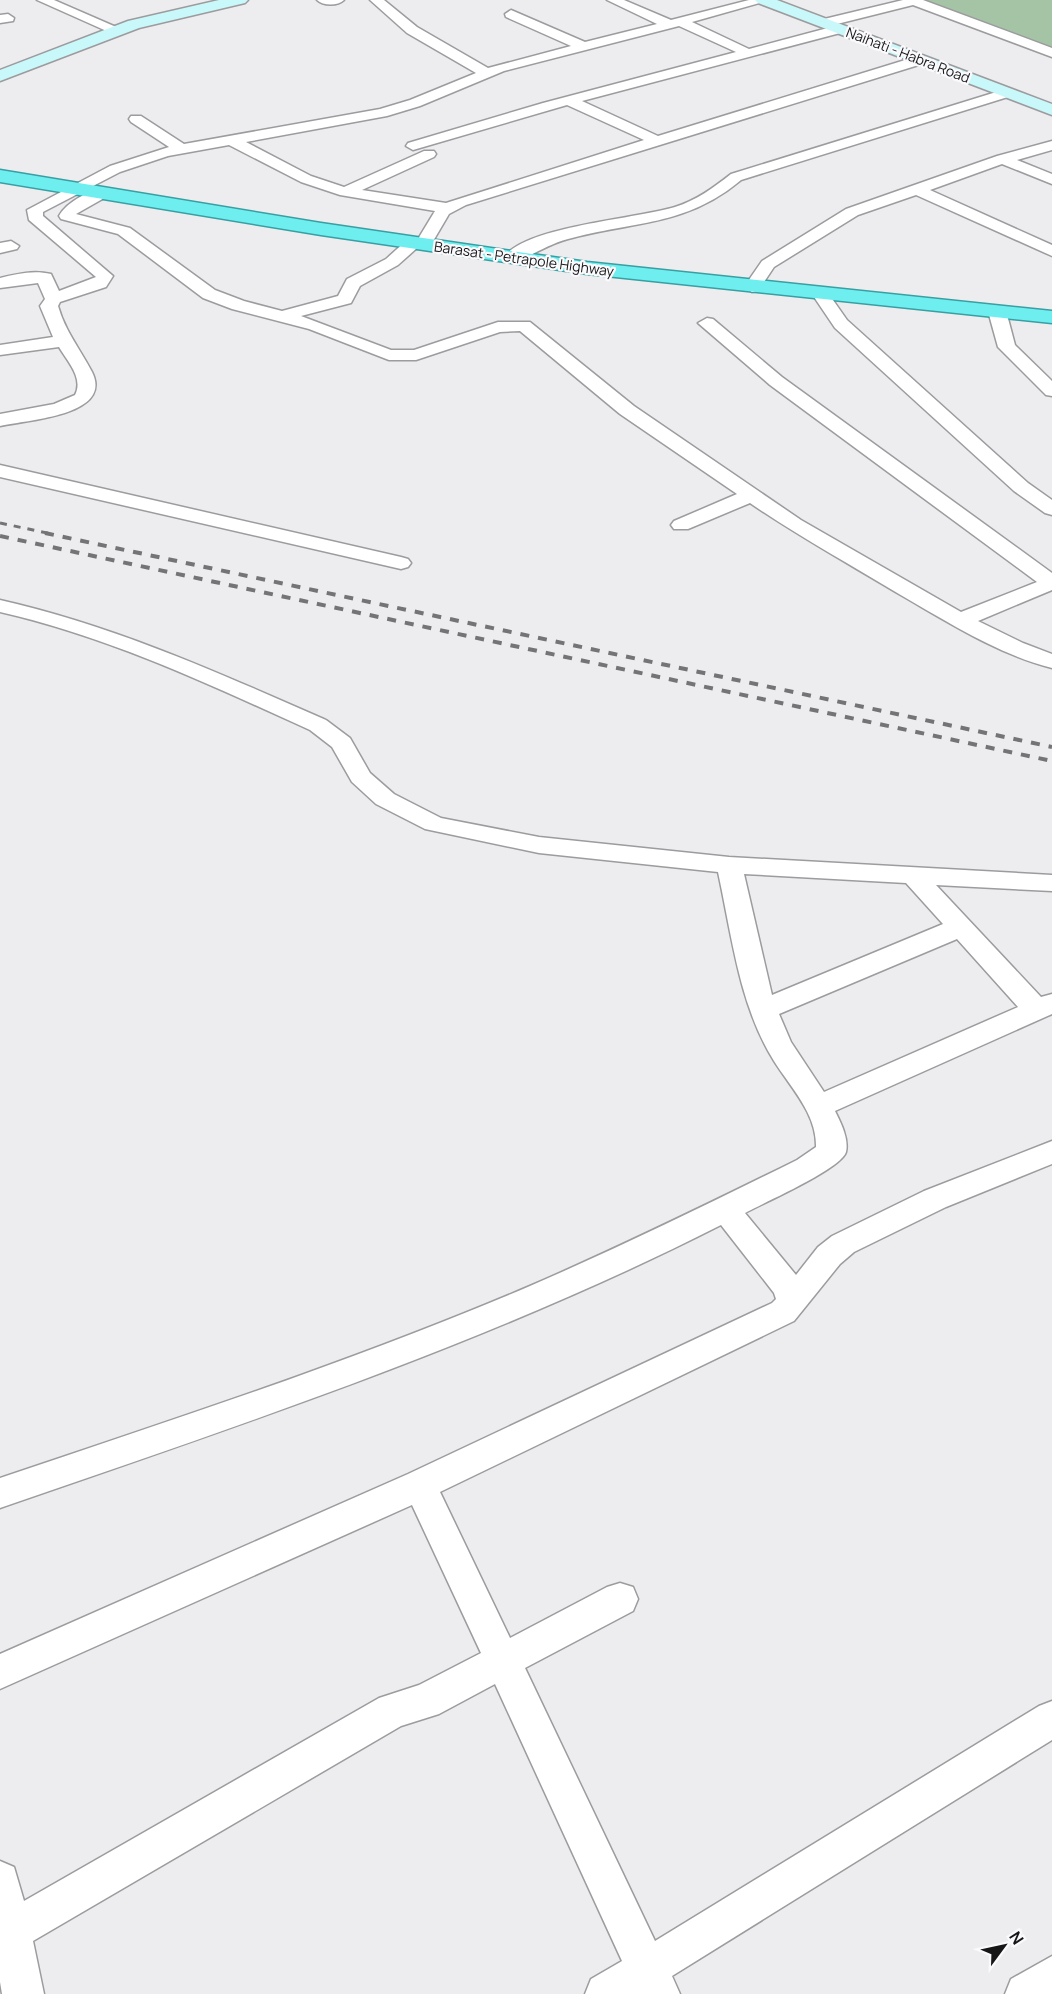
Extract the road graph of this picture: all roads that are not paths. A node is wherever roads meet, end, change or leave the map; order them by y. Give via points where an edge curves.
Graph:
1 (43, 0) edge
2 (240, 0) edge
3 (323, 0) edge
4 (338, 0) edge
5 (376, 0) edge
6 (614, 0) edge
7 (764, 0) edge
8 (912, 0) edge
9 (512, 14) dead end
10 (674, 23) junction
11 (832, 26) junction
12 (116, 30) junction
13 (582, 46) junction
14 (748, 53) junction
15 (1052, 53) edge
16 (920, 60) junction
17 (487, 73) junction
18 (0, 76) edge
19 (1006, 93) junction
20 (568, 101) junction
21 (1052, 110) edge
22 (136, 119) dead end
23 (655, 140) junction
24 (233, 141) junction
25 (1052, 145) edge
26 (413, 146) dead end
27 (182, 149) junction
28 (429, 154) dead end
29 (1002, 159) junction
30 (0, 176) edge
31 (1052, 179) edge
32 (916, 189) junction
33 (78, 190) junction
34 (345, 192) junction
35 (101, 194) junction
36 (448, 208) junction
37 (418, 244) junction
38 (1052, 251) edge
39 (512, 257) junction
40 (0, 283) edge
41 (752, 286) junction
42 (820, 294) junction
43 (53, 299) junction
44 (997, 311) junction
45 (283, 316) junction
46 (1052, 317) edge
47 (707, 323) dead end
48 (64, 341) junction
49 (0, 350) edge
50 (1052, 391) edge
51 (0, 420) edge
52 (0, 471) edge
53 (752, 495) junction
54 (1052, 509) edge
55 (681, 525) dead end
56 (401, 563) dead end
57 (1052, 583) edge
58 (0, 606) edge
59 (960, 620) junction
60 (1052, 661) edge
61 (729, 864) junction
62 (914, 876) junction
63 (1052, 883) edge
64 (960, 927) junction
65 (1045, 1007) edge
66 (763, 1010) junction
67 (818, 1107) junction
68 (1052, 1152) edge
69 (725, 1209) junction
70 (792, 1302) junction
71 (420, 1485) junction
72 (0, 1494) edge
73 (620, 1599) dead end
74 (501, 1659) junction
75 (0, 1672) edge
76 (1052, 1719) edge
77 (0, 1881) edge
78 (10, 1932) junction
79 (1052, 1977) edge
80 (652, 1982) edge
81 (23, 1994) edge
82 (606, 1994) edge
83 (1026, 1994) edge

1 - 12 street
2 - 12 main road via 155,17
3 - 4 street
5 - 17 street via 412,30
6 - 10 street
7 - 10 street
7 - 11 main road, Naihati - Habra Road
8 - 11 street
8 - 15 street
9 - 13 street
10 - 13 street
10 - 14 street
11 - 14 street
11 - 16 main road, Naihati - Habra Road
12 - 18 main road
13 - 17 street
14 - 20 street
16 - 19 main road, Naihati - Habra Road
16 - 23 street
17 - 24 street via 382,113
19 - 21 main road, Naihati - Habra Road
19 - 39 street via 736,177 725,189 683,208 560,234 532,244
20 - 23 street
20 - 26 street
22 - 27 street
23 - 36 street
24 - 27 street
24 - 34 street via 306,179
25 - 29 street
27 - 33 street via 131,163
28 - 34 street
29 - 31 street
29 - 32 street
30 - 33 highway, Barasat - Petrapole Highway
32 - 38 street
32 - 41 street via 852,212 768,264
33 - 35 highway, Barasat - Petrapole Highway
33 - 43 street via 35,210 35,217 105,276 100,283
34 - 36 street
35 - 37 highway, Barasat - Petrapole Highway
35 - 45 street via 70,210 67,216 124,231 209,294
36 - 37 street
37 - 39 highway, Barasat - Petrapole Highway
37 - 45 street via 353,283 345,298
39 - 41 highway, Barasat - Petrapole Highway
40 - 43 street via 45,278
41 - 42 highway, Barasat - Petrapole Highway
42 - 44 highway, Barasat - Petrapole Highway
42 - 54 street via 841,324 1022,487
43 - 48 street via 49,306
44 - 46 highway, Barasat - Petrapole Highway
44 - 50 street via 1007,347
45 - 53 street via 389,355 405,357 498,327 524,326 627,410
47 - 57 street via 795,395
48 - 49 street
48 - 51 street via 86,375 85,396 72,405
52 - 56 street
53 - 55 street
53 - 59 street via 794,524
57 - 59 street
58 - 61 street via 51,616 146,649 318,725 342,743 360,777 385,799 434,824 538,845
59 - 60 street via 1015,648
61 - 62 street
61 - 66 street
62 - 63 street
62 - 64 street
64 - 65 street
64 - 66 street
65 - 67 street
66 - 67 street via 777,1043
67 - 69 street via 833,1143 831,1152
68 - 70 street via 935,1199 832,1250 810,1284
69 - 70 street via 789,1289
69 - 72 street via 538,1296 407,1348 266,1402
70 - 71 street via 765,1322
71 - 74 street
71 - 75 street
73 - 74 street
74 - 78 street via 426,1701 392,1711
74 - 80 street
76 - 80 street
77 - 78 street
78 - 81 street
79 - 83 street
80 - 82 street

